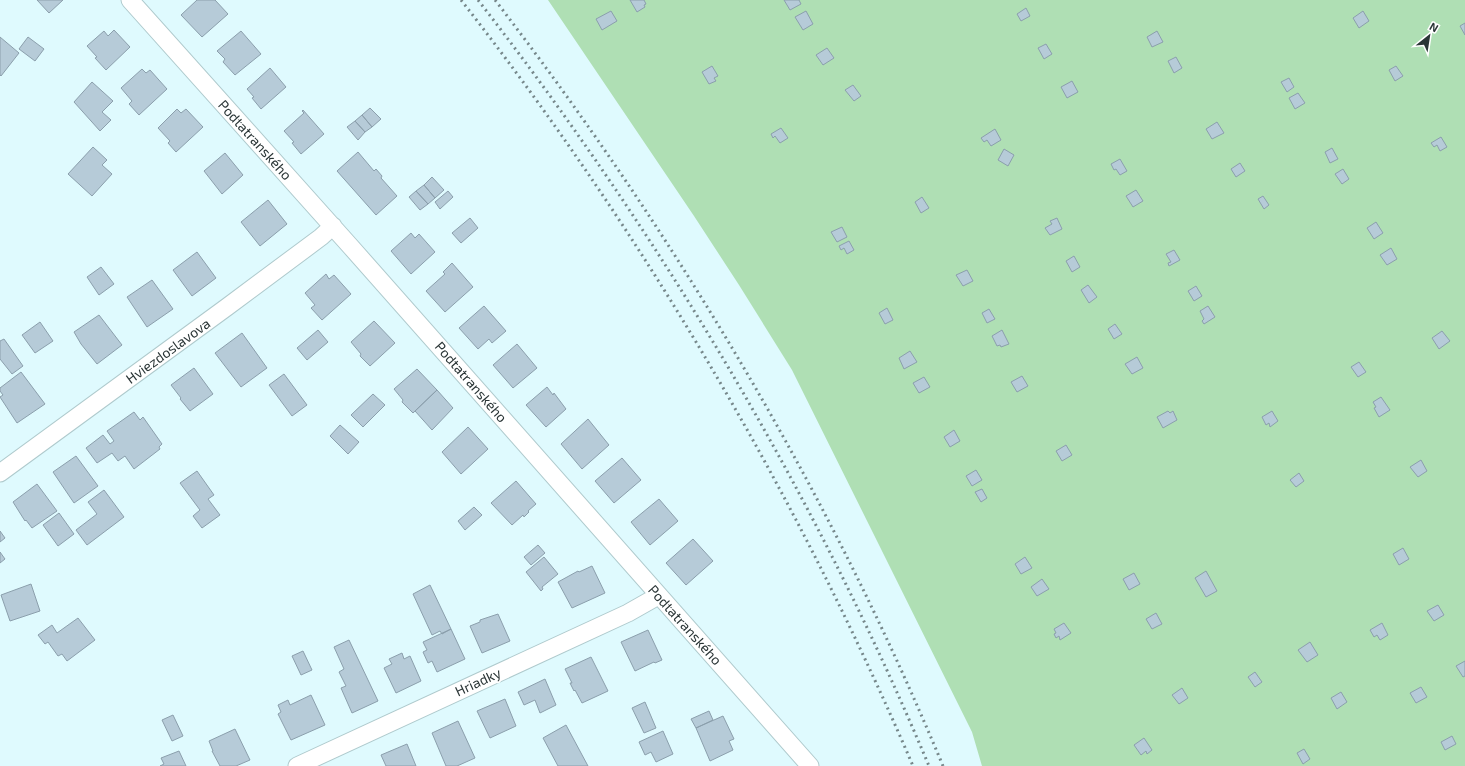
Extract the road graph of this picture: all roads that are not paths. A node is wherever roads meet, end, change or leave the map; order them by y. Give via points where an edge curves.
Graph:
1 (130, 0) edge
2 (333, 226) junction
3 (0, 472) edge
4 (658, 596) junction
5 (297, 766) edge
6 (810, 766) edge

1 - 2 street, Podtatranského
2 - 3 street, Hviezdoslavova via 227,307
2 - 4 street, Podtatranského
4 - 5 street, Hriadky via 628,613
4 - 6 street, Podtatranského

